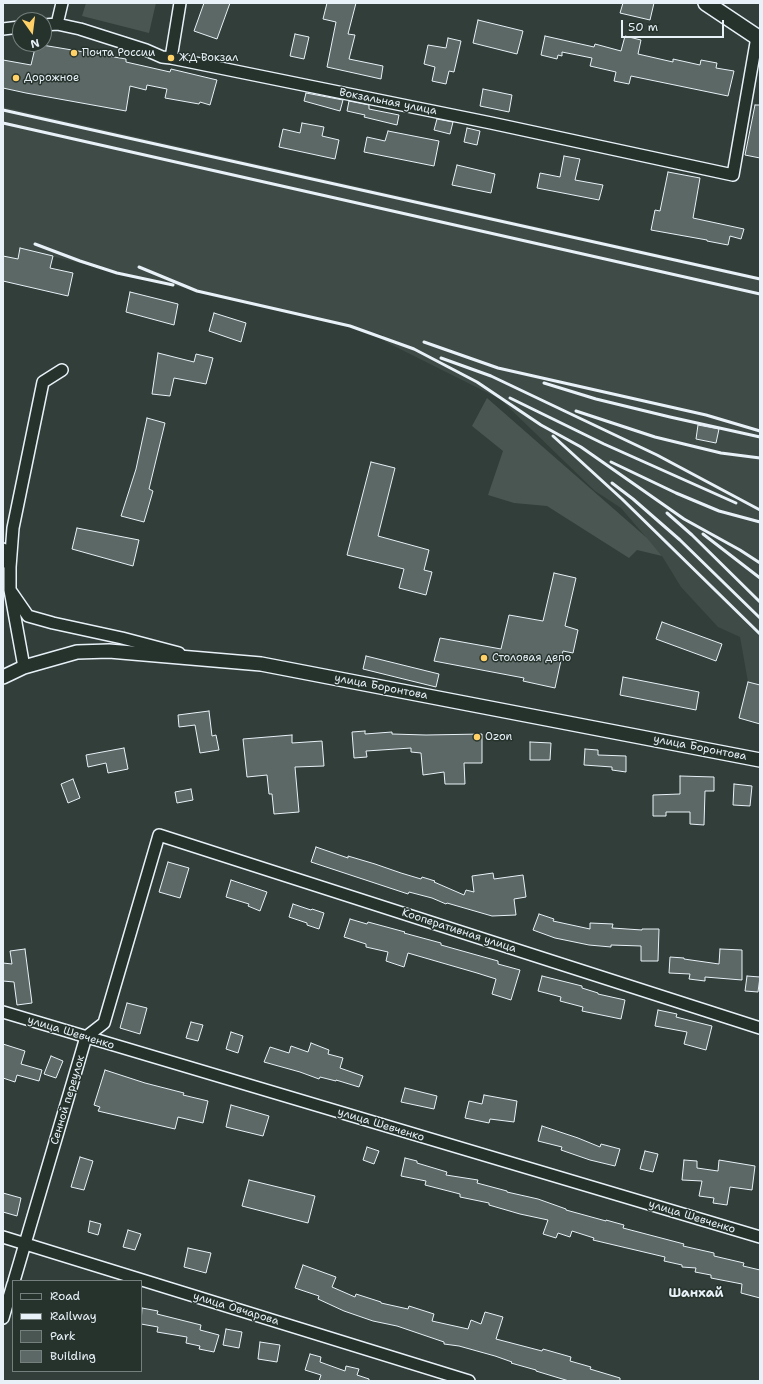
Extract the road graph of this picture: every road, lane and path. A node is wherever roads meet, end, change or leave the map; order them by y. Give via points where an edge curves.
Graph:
1 (62, 3) edge
2 (180, 3) edge
3 (706, 3) edge
4 (52, 24) edge
5 (58, 24) junction
6 (759, 38) edge
7 (171, 58) junction
8 (62, 370) dead end
9 (3, 549) edge
10 (10, 567) junction
11 (10, 590) junction
12 (208, 660) junction
13 (24, 667) junction
14 (3, 677) edge
15 (760, 760) edge
16 (3, 1012) edge
17 (760, 1028) edge
18 (86, 1037) junction
19 (3, 1237) edge
20 (760, 1237) edge
21 (25, 1244) junction
22 (14, 1280) edge
23 (142, 1280) edge
24 (142, 1280) edge
25 (12, 1286) edge
26 (3, 1318) edge
27 (469, 1381) edge

1 - 5 street
2 - 7 street
3 - 6 main road
4 - 5 street, Вокзальная улица
5 - 7 street, Вокзальная улица via 146,50 162,58
6 - 7 street, Вокзальная улица via 733,175
8 - 10 street via 43,382 12,528
9 - 10 street
10 - 11 street
11 - 12 street via 28,616
11 - 13 street
12 - 13 street, улица Боронтова via 116,652 77,652
12 - 15 street, улица Боронтова via 261,664
13 - 14 street, улица Боронтова
16 - 18 street, улица Шевченко
17 - 18 street, Кооперативная улица via 159,835 104,1023
18 - 20 street, улица Шевченко
18 - 21 street, Сенной переулок
19 - 21 street, улица Овчарова
21 - 22 street, Сенной переулок
21 - 24 street, улица Овчарова
23 - 27 street, улица Овчарова
25 - 26 street, Сенной переулок

